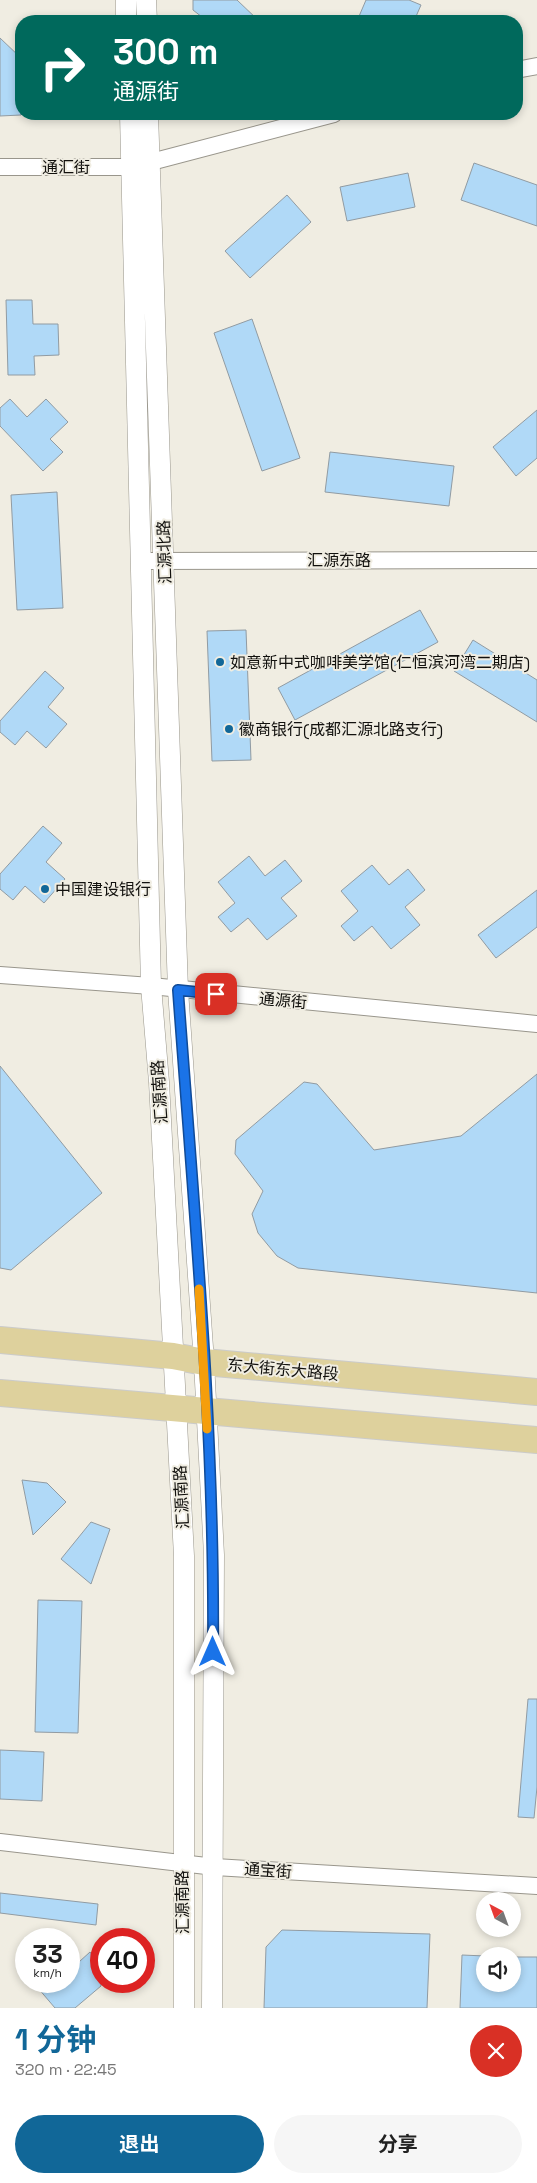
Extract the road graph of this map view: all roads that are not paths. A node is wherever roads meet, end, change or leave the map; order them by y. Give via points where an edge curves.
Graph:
1 (126, 0) edge
2 (146, 0) edge
3 (126, 15) edge
4 (147, 15) edge
5 (537, 66) edge
6 (523, 69) edge
7 (131, 120) edge
8 (147, 120) edge
9 (311, 120) edge
10 (141, 165) junction
11 (0, 167) edge
12 (164, 560) junction
13 (537, 560) edge
14 (142, 561) junction
15 (0, 975) edge
16 (152, 986) junction
17 (178, 990) junction
18 (537, 1024) edge
19 (0, 1340) edge
20 (173, 1356) junction
21 (204, 1362) junction
22 (537, 1392) edge
23 (0, 1393) edge
24 (176, 1408) junction
25 (206, 1411) junction
26 (537, 1440) edge
27 (0, 1842) edge
28 (182, 1864) junction
29 (212, 1866) junction
30 (537, 1886) edge
31 (184, 2008) edge
32 (212, 2008) edge

1 - 3 street
2 - 4 street
5 - 6 street
7 - 10 street, 汇源北路
8 - 10 street, 汇源北路
9 - 10 street, 通汇街
10 - 11 street, 通汇街
10 - 12 street, 汇源北路
10 - 14 street, 汇源北路
12 - 13 street, 汇源东路
12 - 14 street, 汇源东路
12 - 17 street, 汇源北路
14 - 16 street, 汇源北路
15 - 16 street, 通源街
16 - 17 street, 通源街
16 - 20 street, 汇源南路
17 - 18 street, 通源街
17 - 21 street, 汇源南路
19 - 20 main road, 东大街东大路段
20 - 21 main road, 东大街东大路段
20 - 24 street, 汇源南路
21 - 22 main road, 东大街东大路段
21 - 25 street, 汇源南路
23 - 24 main road
24 - 25 main road
24 - 28 street, 汇源南路 via 184,1556
25 - 26 main road
25 - 29 street, 汇源南路 via 214,1555
27 - 28 street, 通宝街
28 - 29 street, 通宝街
28 - 31 street, 汇源南路
29 - 30 street, 通宝街
29 - 32 street, 汇源南路

